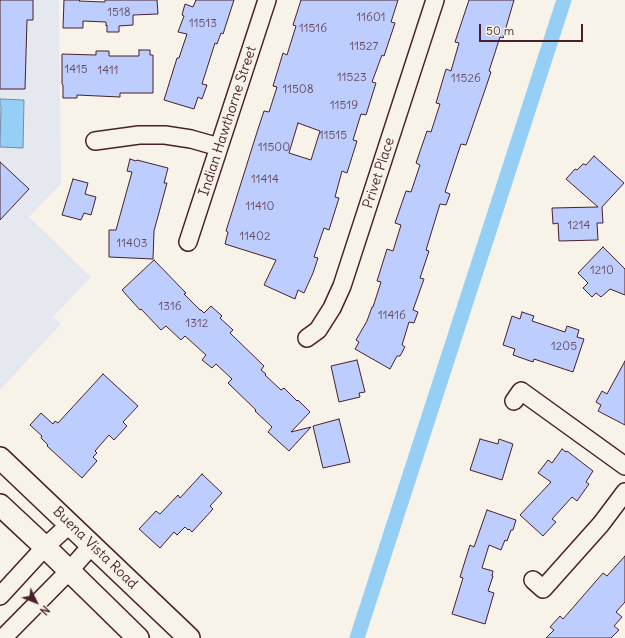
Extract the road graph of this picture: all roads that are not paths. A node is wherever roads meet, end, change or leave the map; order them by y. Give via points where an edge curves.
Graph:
1 (267, 0) edge
2 (435, 0) edge
3 (95, 141) dead end
4 (219, 147) junction
5 (188, 242) dead end
6 (307, 338) dead end
7 (514, 401) dead end
8 (0, 458) edge
9 (625, 466) edge
10 (625, 492) edge
11 (0, 505) edge
12 (70, 524) junction
13 (92, 545) junction
14 (45, 547) junction
15 (69, 571) junction
16 (533, 580) dead end
17 (0, 596) edge
18 (4, 638) edge
19 (138, 638) edge
20 (189, 638) edge

1 - 4 street, Indian Hawthorne Street
2 - 6 street, Privet Place via 342,286 318,330
3 - 4 street via 139,135 165,135
4 - 5 street, Indian Hawthorne Street
7 - 9 street via 521,391
8 - 12 main road, Buena Vista Road
10 - 16 street via 543,589
11 - 14 main road
12 - 13 main road, Buena Vista Road
12 - 14 street
13 - 15 street
13 - 20 main road, Buena Vista Road
14 - 15 main road
14 - 17 street
15 - 18 street
15 - 19 main road

